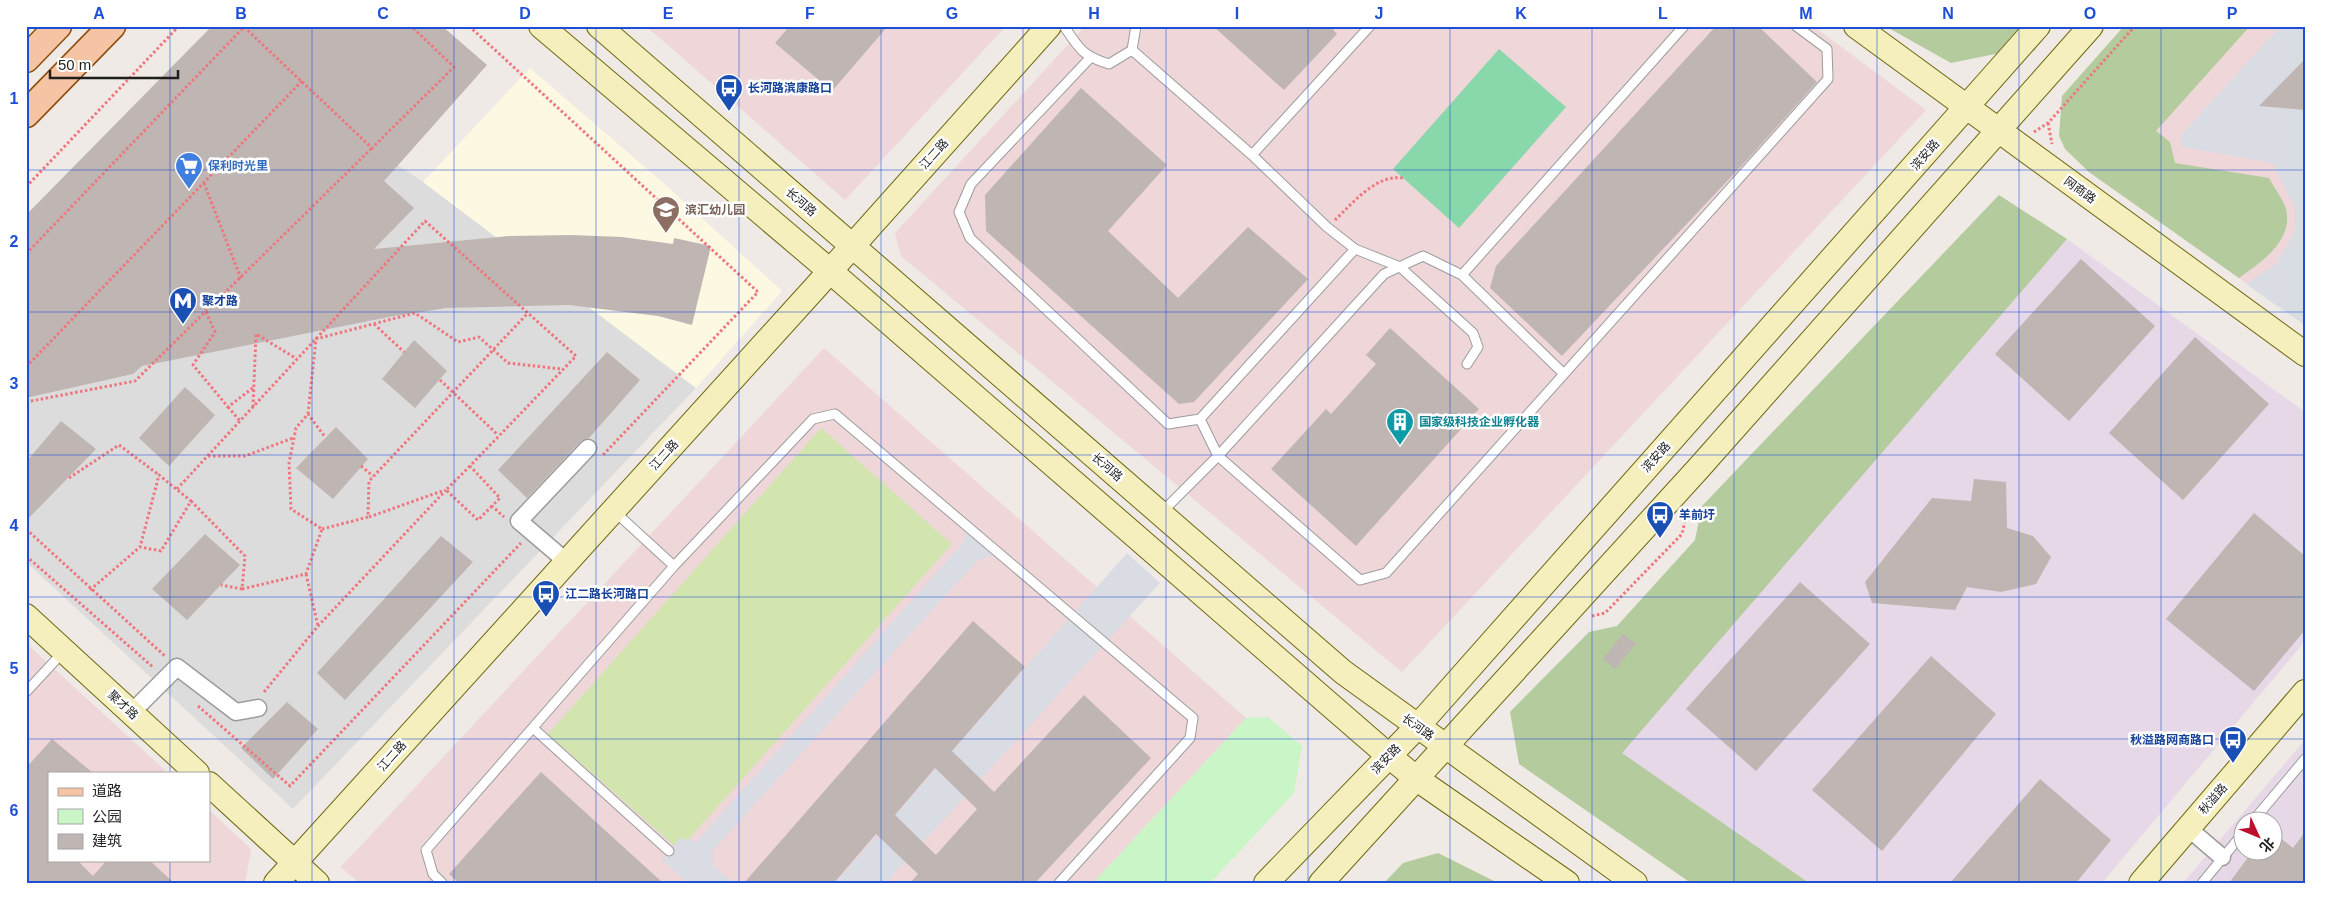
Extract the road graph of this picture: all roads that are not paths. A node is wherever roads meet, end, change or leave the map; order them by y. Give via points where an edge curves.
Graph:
1 (58, 26) edge
2 (112, 26) edge
3 (540, 26) edge
4 (599, 26) edge
5 (1049, 26) edge
6 (1064, 26) edge
7 (1136, 26) edge
8 (1370, 26) edge
9 (1684, 26) edge
10 (1796, 26) edge
11 (1856, 26) edge
12 (2038, 26) edge
13 (2091, 26) edge
14 (1132, 50) junction
15 (1090, 58) junction
16 (26, 59) edge
17 (1965, 108) junction
18 (26, 114) edge
19 (2008, 138) junction
20 (1252, 155) junction
21 (851, 245) junction
22 (1354, 249) junction
23 (1400, 267) junction
24 (830, 271) junction
25 (1462, 274) junction
26 (2305, 354) edge
27 (1467, 364) dead end
28 (1564, 374) junction
29 (1200, 419) junction
30 (588, 448) dead end
31 (1218, 456) junction
32 (614, 511) junction
33 (1161, 514) junction
34 (567, 562) junction
35 (674, 566) junction
36 (26, 616) edge
37 (64, 651) junction
38 (26, 692) edge
39 (2305, 692) edge
40 (258, 708) dead end
41 (131, 713) junction
42 (1417, 727) junction
43 (533, 728) junction
44 (1446, 748) junction
45 (1389, 756) junction
46 (2305, 759) edge
47 (196, 772) edge
48 (1417, 779) junction
49 (210, 785) edge
50 (2260, 812) edge
51 (2188, 828) junction
52 (2234, 843) edge
53 (669, 851) dead end
54 (2222, 857) junction
55 (295, 863) junction
56 (276, 883) edge
57 (317, 883) edge
58 (442, 883) edge
59 (1059, 883) edge
60 (1266, 883) edge
61 (1321, 883) edge
62 (1568, 883) edge
63 (1635, 883) edge
64 (2141, 883) edge
65 (2202, 883) edge

1 - 16 main road
2 - 18 main road
3 - 24 main road
4 - 21 main road, 长河路
5 - 21 main road, 江二路
6 - 15 lane via 1077,46
7 - 14 lane
8 - 20 lane
9 - 25 lane
10 - 28 lane via 1827,49 1828,79
11 - 17 main road, 网商路
12 - 17 main road, 滨安路
13 - 19 main road
14 - 15 lane via 1109,64
14 - 20 lane
15 - 29 lane via 972,184 959,212 970,238 1168,424
17 - 19 main road, 网商路
17 - 42 main road, 滨安路
19 - 26 main road, 网商路
19 - 44 main road
20 - 22 lane
21 - 24 main road, 江二路
21 - 33 main road, 长河路
22 - 23 lane
22 - 29 lane
23 - 25 lane via 1423,256
23 - 27 lane via 1473,333 1478,347
23 - 31 lane via 1384,274
24 - 32 main road, 江二路
24 - 45 main road
25 - 28 lane
28 - 31 lane via 1386,573 1360,580
29 - 31 lane
30 - 34 street via 519,521
31 - 33 lane
32 - 34 main road, 江二路
32 - 35 lane
33 - 42 main road, 长河路 via 1343,672
34 - 55 main road, 江二路
35 - 43 lane
35 - 59 lane via 813,419 835,414 1193,718 1190,738
36 - 37 main road, 聚才路
37 - 38 lane
37 - 41 main road, 聚才路
39 - 51 main road, 秋溢路
40 - 41 street via 236,712 177,667
41 - 47 main road, 聚才路
42 - 44 main road, 长河路
42 - 45 main road, 滨安路
43 - 53 lane
43 - 58 lane via 426,850 433,874
44 - 48 main road
44 - 63 main road, 长河路
45 - 48 main road
45 - 60 main road, 滨安路
46 - 50 lane
48 - 61 main road
48 - 62 main road
49 - 55 main road
51 - 54 street
51 - 64 main road, 秋溢路
52 - 54 lane
54 - 65 lane
55 - 56 main road, 江二路
55 - 57 main road

